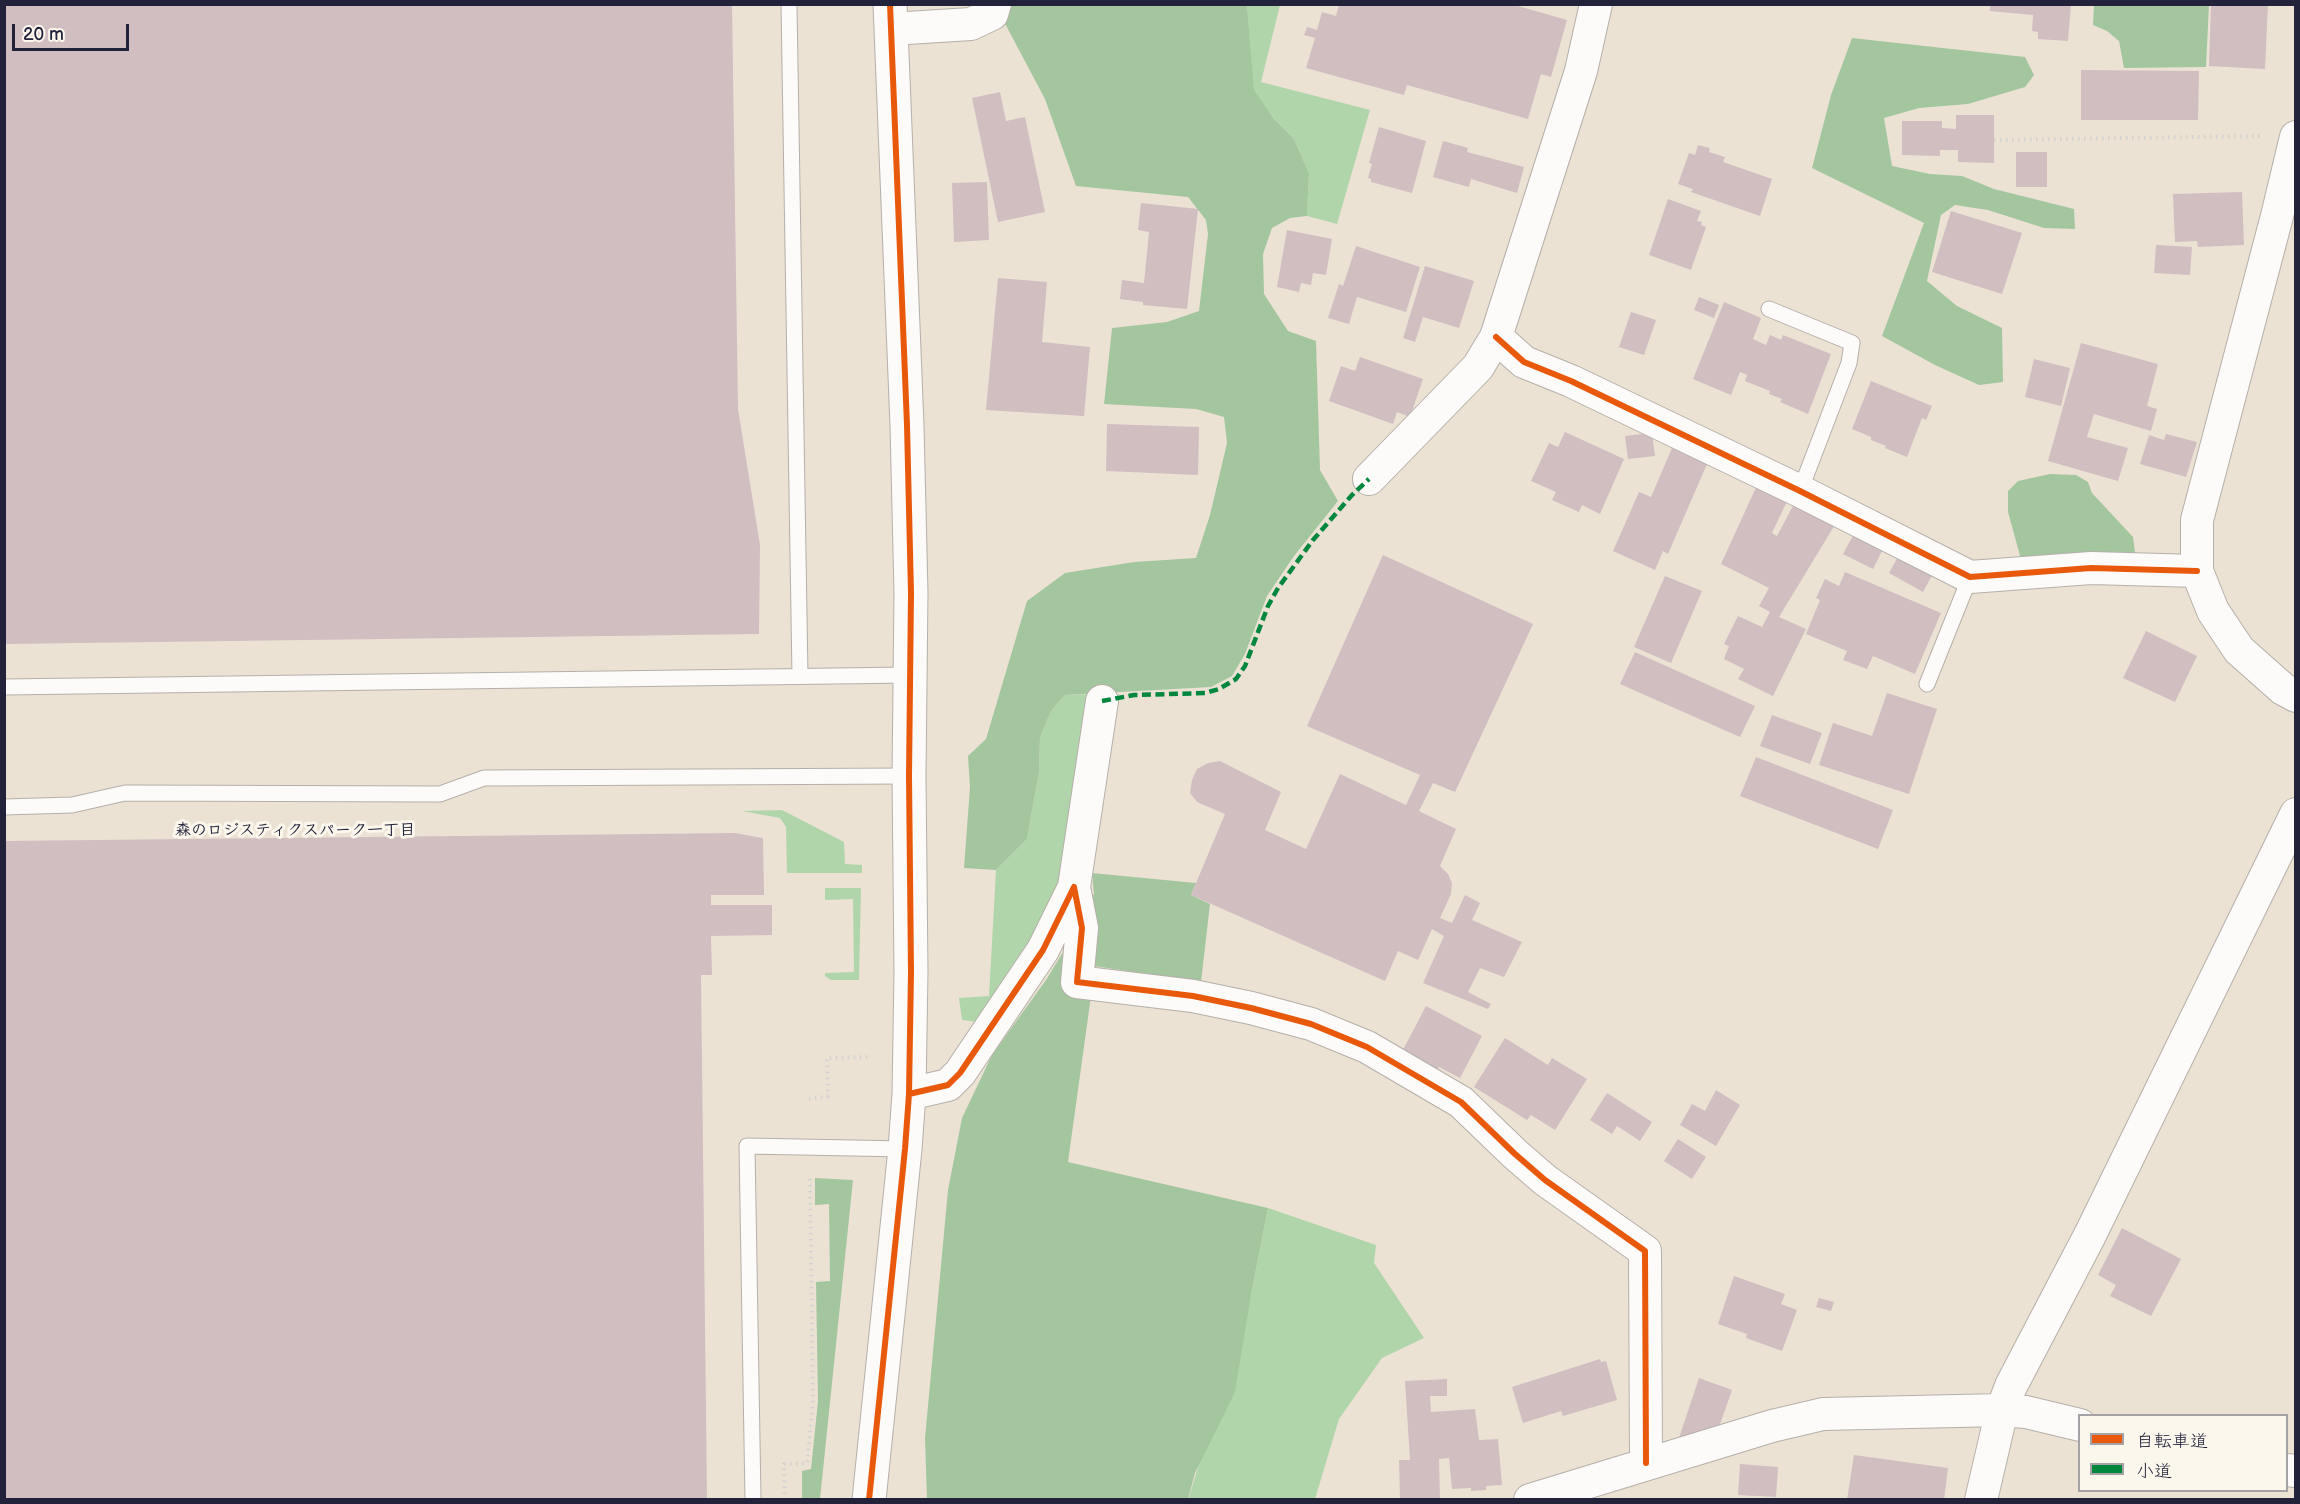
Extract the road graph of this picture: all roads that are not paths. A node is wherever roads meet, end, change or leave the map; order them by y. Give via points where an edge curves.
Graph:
1 (789, 4) edge
2 (995, 4) edge
3 (1596, 4) edge
4 (890, 17) edge
5 (2295, 137) edge
6 (1769, 309) dead end
7 (1496, 337) junction
8 (1369, 479) dead end
9 (1800, 491) junction
10 (2197, 571) junction
11 (1970, 577) junction
12 (910, 675) junction
13 (800, 676) junction
14 (1927, 684) dead end
15 (4, 687) edge
16 (2295, 696) edge
17 (1102, 701) dead end
18 (909, 776) junction
19 (4, 807) edge
20 (2295, 814) edge
21 (1074, 887) junction
22 (909, 1094) junction
23 (905, 1149) junction
24 (2002, 1410) junction
25 (2078, 1425) edge
26 (1646, 1464) junction
27 (753, 1500) edge
28 (869, 1500) edge
29 (1530, 1500) edge
30 (1981, 1500) edge

1 - 13 lane
2 - 4 street via 992,14 971,24
3 - 7 street via 1581,72
4 - 12 street via 907,425
5 - 10 street via 2197,520
6 - 9 lane via 1852,343 1849,363
7 - 8 street via 1478,367
7 - 9 street via 1524,362
9 - 11 street
10 - 11 street via 2091,568
10 - 16 street via 2213,611 2239,650
11 - 14 lane
12 - 13 lane
12 - 18 street
13 - 15 lane
17 - 21 street
18 - 19 lane via 484,778 440,794 125,794 72,805
18 - 22 street
20 - 24 street
21 - 22 street via 1043,950 960,1073 948,1085
21 - 26 street via 1082,928 1077,982 1193,996 1251,1008 1311,1024 1367,1047 1461,1102 1545,1180 1645,1251
22 - 23 street
23 - 27 lane via 747,1146
23 - 28 street
24 - 25 street
24 - 26 street via 1823,1414
24 - 30 street
26 - 29 street

